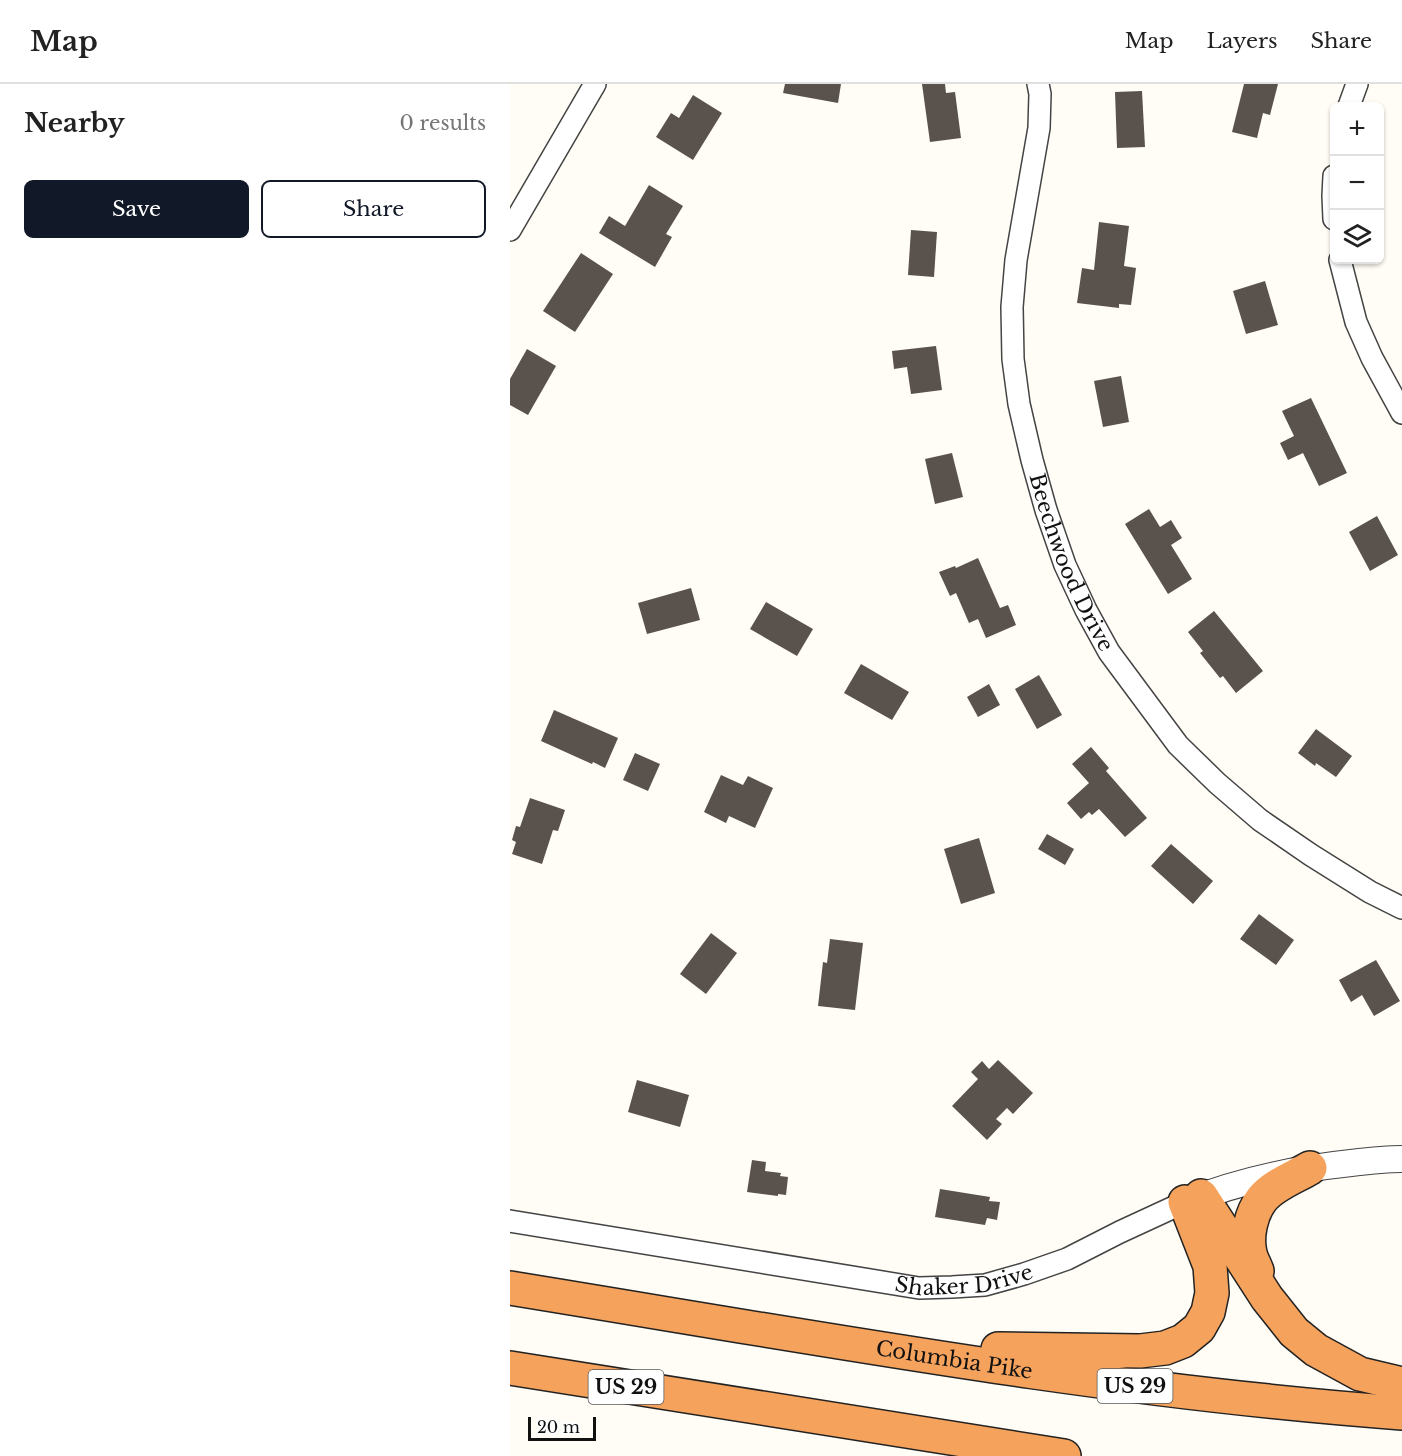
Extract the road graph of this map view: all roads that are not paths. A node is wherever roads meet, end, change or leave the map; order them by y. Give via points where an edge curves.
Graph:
1 (595, 84) edge
2 (1038, 84) edge
3 (1357, 84) edge
4 (1350, 102) edge
5 (510, 230) edge
6 (1341, 264) edge
7 (1402, 413) edge
8 (1402, 908) edge
9 (1402, 1159) edge
10 (1310, 1168) junction
11 (1193, 1199) junction
12 (510, 1221) edge
13 (510, 1288) edge
14 (1267, 1298) junction
15 (870, 1347) junction
16 (510, 1368) edge
17 (1402, 1384) edge
18 (742, 1406) junction
19 (1402, 1413) edge
20 (966, 1456) edge
21 (1064, 1456) edge

1 - 5 street
2 - 8 street, Beechwood Drive via 1039,128 1016,260 1012,307 1014,359 1032,460 1065,565 1109,651 1178,745 1260,820
3 - 4 street
6 - 7 street via 1356,322
9 - 10 street, Shaker Drive
10 - 11 street, Shaker Drive via 1239,1183
10 - 14 highway via 1277,1186 1263,1198 1254,1215 1249,1233 1250,1252
11 - 12 street, Shaker Drive via 1067,1259 985,1285 952,1287 920,1288
11 - 14 highway
11 - 15 highway via 1210,1266 1212,1293 1199,1328 1183,1341 1140,1351
13 - 15 highway, Columbia Pike / US 29
14 - 17 highway via 1294,1332 1316,1350 1360,1374
15 - 19 highway, Columbia Pike / US 29 via 1129,1385
16 - 18 highway, US 29
18 - 20 highway
18 - 21 highway, US 29

